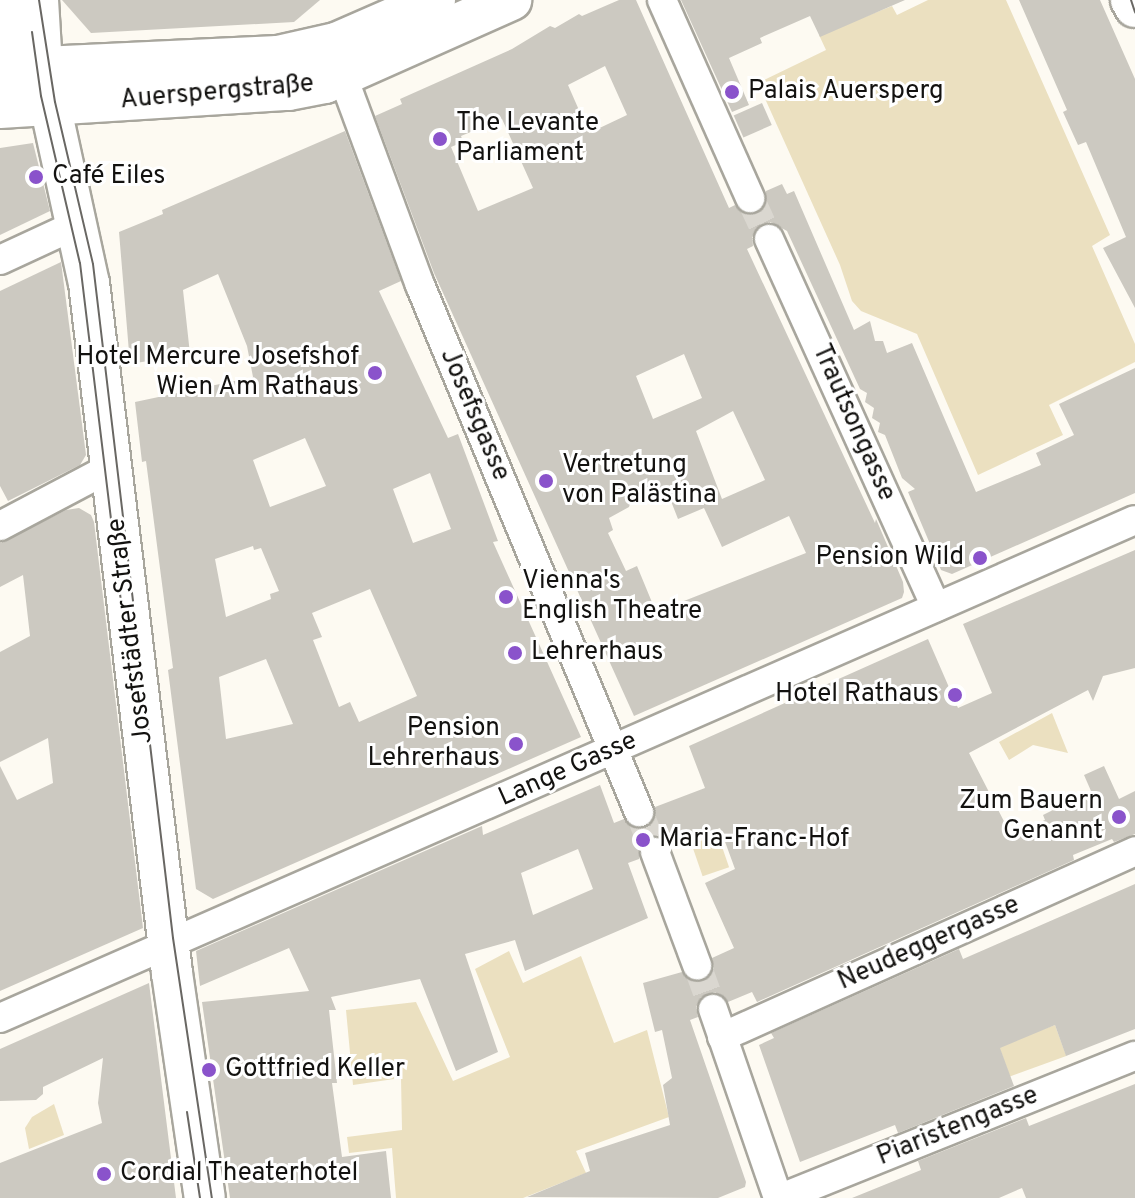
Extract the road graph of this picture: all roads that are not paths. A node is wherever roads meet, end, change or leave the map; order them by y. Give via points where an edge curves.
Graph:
1 (4, 0) edge
2 (38, 0) edge
3 (435, 0) edge
4 (511, 0) edge
5 (662, 0) edge
6 (1131, 0) edge
7 (1135, 7) edge
8 (0, 69) edge
9 (343, 77) junction
10 (46, 87) junction
11 (0, 108) edge
12 (750, 198) tunnel mouth
13 (79, 228) junction
14 (769, 239) tunnel mouth
15 (0, 260) edge
16 (112, 467) junction
17 (1135, 520) edge
18 (0, 526) edge
19 (936, 607) junction
20 (615, 749) junction
21 (639, 812) tunnel mouth
22 (1135, 851) edge
23 (655, 852) tunnel mouth
24 (168, 944) junction
25 (697, 965) tunnel mouth
26 (713, 1009) tunnel mouth
27 (0, 1018) edge
28 (722, 1037) junction
29 (1135, 1056) edge
30 (205, 1198) edge
31 (780, 1198) edge

1 - 10 street via 11,38
2 - 10 street, Josefstädter Straße
3 - 10 street, Auerspergstraße via 336,43 278,56
4 - 9 street, Auerspergstraße
5 - 12 street
6 - 7 street
8 - 10 street
9 - 10 street, Auerspergstraße via 288,90
9 - 20 street, Josefsgasse via 420,285
10 - 11 street
10 - 13 street, Josefstädter Straße
13 - 15 street
13 - 16 street, Josefstädter Straße
14 - 19 street, Trautsongasse
16 - 18 street
16 - 24 street, Josefstädter Straße
17 - 19 street, Lange Gasse
19 - 20 street, Lange Gasse
20 - 21 street, Josefsgasse
20 - 24 street, Lange Gasse
22 - 28 street, Neudeggergasse
23 - 25 street
24 - 27 street, Lange Gasse
24 - 30 street, Josefstädter Straße
26 - 28 street
28 - 31 street
29 - 31 street, Piaristengasse

